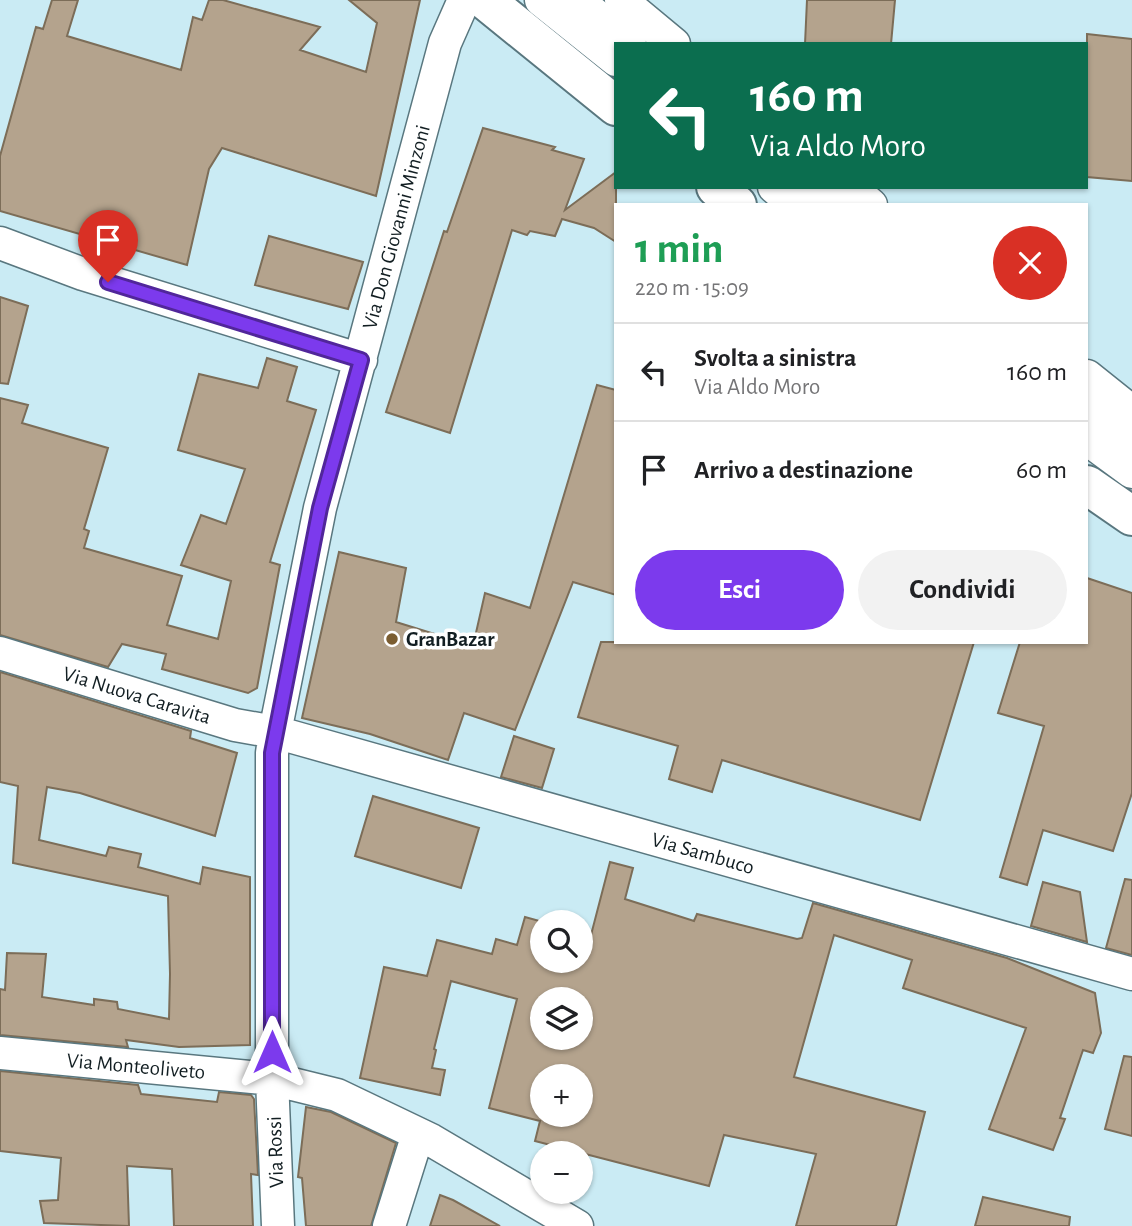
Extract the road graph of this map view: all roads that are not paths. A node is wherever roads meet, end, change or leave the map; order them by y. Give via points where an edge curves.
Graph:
1 (464, 0) edge
2 (485, 0) edge
3 (541, 0) edge
4 (572, 0) edge
5 (621, 0) edge
6 (624, 42) edge
7 (672, 42) edge
8 (614, 58) edge
9 (614, 104) edge
10 (718, 189) edge
11 (776, 189) edge
12 (809, 189) edge
13 (852, 189) edge
14 (735, 203) edge
15 (793, 203) edge
16 (827, 203) edge
17 (869, 203) edge
18 (0, 243) edge
19 (361, 360) junction
20 (1088, 377) edge
21 (1088, 412) edge
22 (1132, 412) edge
23 (1088, 440) edge
24 (1132, 444) edge
25 (1132, 472) edge
26 (1088, 486) edge
27 (1132, 516) edge
28 (0, 653) edge
29 (275, 732) junction
30 (1132, 974) edge
31 (0, 1053) edge
32 (272, 1079) junction
33 (418, 1134) junction
34 (278, 1226) edge
35 (389, 1226) edge
36 (577, 1226) edge

1 - 19 street, Via Don Giovanni Minzoni via 445,43
2 - 9 highway
3 - 8 street
4 - 6 highway
5 - 7 street
10 - 14 highway
11 - 15 street
12 - 16 highway
13 - 17 street
18 - 19 street via 83,274
19 - 29 street, Via Don Giovanni Minzoni via 320,508
20 - 22 street
21 - 24 highway
23 - 25 street
26 - 27 highway
28 - 29 street, Via Nuova Caravita via 235,725
29 - 30 street, Via Sambuco
29 - 32 street, Via Don Giovanni Minzoni
31 - 32 street, Via Monteoliveto
32 - 33 street, Via Monteoliveto via 337,1095
32 - 34 street, Via Rossi
33 - 35 street
33 - 36 street, Via Monteoliveto

